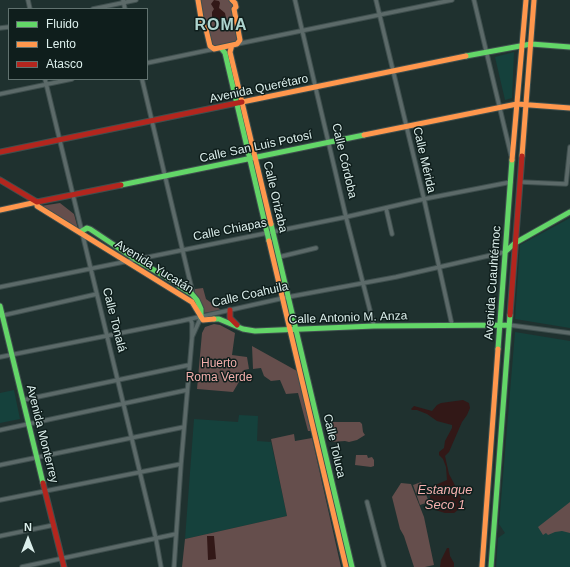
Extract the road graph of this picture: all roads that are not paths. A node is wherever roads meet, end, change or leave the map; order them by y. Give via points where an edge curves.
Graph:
1 (136, 0) edge
2 (198, 0) edge
3 (232, 0) edge
4 (295, 0) edge
5 (376, 0) edge
6 (452, 0) edge
7 (474, 0) edge
8 (526, 0) edge
9 (534, 0) edge
10 (123, 1) edge
11 (97, 8) edge
12 (379, 15) junction
13 (302, 31) junction
14 (531, 44) junction
15 (234, 45) junction
16 (522, 45) junction
17 (570, 47) edge
18 (221, 48) junction
19 (214, 49) junction
20 (487, 52) junction
21 (148, 64) edge
22 (393, 71) junction
23 (45, 80) edge
24 (67, 80) edge
25 (142, 80) edge
26 (46, 84) junction
27 (316, 87) junction
28 (0, 94) edge
29 (240, 103) junction
30 (517, 104) junction
31 (527, 105) junction
32 (499, 107) junction
33 (570, 108) edge
34 (152, 121) junction
35 (406, 126) junction
36 (60, 140) junction
37 (329, 142) junction
38 (570, 147) edge
39 (0, 152) edge
40 (252, 158) junction
41 (512, 160) junction
42 (165, 176) junction
43 (0, 180) edge
44 (511, 182) junction
45 (521, 182) junction
46 (73, 194) junction
47 (424, 199) junction
48 (37, 202) junction
49 (386, 208) junction
50 (0, 210) edge
51 (570, 212) edge
52 (346, 217) junction
53 (270, 232) junction
54 (82, 233) junction
55 (392, 234) dead end
56 (515, 243) junction
57 (316, 248) dead end
58 (183, 250) junction
59 (505, 252) junction
60 (279, 257) junction
61 (135, 259) junction
62 (126, 261) junction
63 (91, 268) junction
64 (439, 268) junction
65 (362, 284) junction
66 (0, 287) edge
67 (97, 294) junction
68 (192, 294) junction
69 (286, 298) junction
70 (189, 300) junction
71 (0, 306) edge
72 (230, 310) junction
73 (1, 315) edge
74 (201, 317) junction
75 (190, 319) junction
76 (500, 324) junction
77 (509, 324) junction
78 (452, 325) junction
79 (374, 326) junction
80 (239, 327) junction
81 (294, 330) junction
82 (570, 333) edge
83 (107, 336) junction
84 (192, 338) junction
85 (12, 355) junction
86 (0, 357) edge
87 (189, 365) junction
88 (118, 379) junction
89 (187, 390) junction
90 (23, 400) junction
91 (123, 404) junction
92 (29, 425) junction
93 (184, 427) junction
94 (0, 430) edge
95 (132, 437) junction
96 (38, 457) junction
97 (181, 464) junction
98 (325, 464) junction
99 (0, 465) edge
100 (140, 472) junction
101 (46, 491) junction
102 (0, 500) edge
103 (368, 502) dead end
104 (54, 525) junction
105 (176, 534) junction
106 (0, 536) edge
107 (156, 539) junction
108 (62, 558) junction
109 (22, 567) edge
110 (64, 567) edge
111 (160, 567) edge
112 (174, 567) edge
113 (346, 567) edge
114 (352, 567) edge
115 (384, 567) edge
116 (482, 567) edge
117 (491, 567) edge

1 - 10 street
2 - 19 main road via 202,24 205,25 210,46
3 - 15 main road, Calle Orizaba via 236,6 234,9 240,38
4 - 13 street, Calle Córdoba
5 - 12 street, Calle Mérida
6 - 12 street
7 - 20 street
8 - 16 main road, Avenida Cuauhtémoc
9 - 14 main road, Avenida Cuauhtémoc
10 - 11 street
12 - 13 street
12 - 22 street, Calle Mérida
13 - 15 street
13 - 27 street, Calle Córdoba
14 - 16 main road, Avenida Querétaro
14 - 17 main road, Avenida Querétaro
14 - 31 main road, Avenida Cuauhtémoc
15 - 18 main road
15 - 29 main road, Calle Orizaba via 230,52
16 - 20 main road, Avenida Querétaro
16 - 30 main road, Avenida Cuauhtémoc
18 - 19 main road
18 - 29 main road, Calle Orizaba via 226,53
19 - 21 street
20 - 22 main road, Avenida Querétaro
20 - 32 street
22 - 27 main road, Avenida Querétaro
22 - 35 street, Calle Mérida
23 - 26 street, Calle Tonalá
24 - 26 street
25 - 34 street
26 - 28 street
26 - 36 street, Calle Tonalá
27 - 29 main road, Avenida Querétaro
27 - 37 street, Calle Córdoba
29 - 34 main road, Avenida Querétaro
29 - 40 main road, Calle Orizaba
30 - 31 main road, Calle San Luis Potosí
30 - 32 main road, Calle San Luis Potosí
30 - 41 main road, Avenida Cuauhtémoc
31 - 33 main road, Calle San Luis Potosí
31 - 45 main road, Avenida Cuauhtémoc
32 - 35 main road, Calle San Luis Potosí
32 - 41 street
34 - 36 main road, Avenida Querétaro
34 - 42 street
35 - 37 main road, Calle San Luis Potosí
35 - 47 street, Calle Mérida
36 - 39 main road, Avenida Querétaro
36 - 46 street, Calle Tonalá
37 - 40 main road, Calle San Luis Potosí
37 - 52 street, Calle Córdoba
38 - 45 street via 566,184
40 - 42 main road, Calle San Luis Potosí
40 - 53 main road, Calle Orizaba
41 - 44 main road, Avenida Cuauhtémoc
42 - 46 main road, Calle San Luis Potosí
42 - 58 street
43 - 48 main road, Avenida Yucatán
44 - 47 street, Calle Chiapas
44 - 59 main road, Avenida Cuauhtémoc
45 - 56 main road, Avenida Cuauhtémoc
46 - 48 main road, Calle San Luis Potosí
46 - 54 street, Calle Tonalá
47 - 49 street, Calle Chiapas
47 - 64 street, Calle Mérida
48 - 50 main road, Calle San Luis Potosí
48 - 54 main road, Avenida Yucatán via 37,206
49 - 52 street, Calle Chiapas
49 - 55 street
51 - 56 main road
52 - 53 street, Calle Chiapas
52 - 65 street, Calle Córdoba
53 - 58 street, Calle Chiapas
53 - 60 main road, Calle Orizaba
53 - 69 main road, Calle Orizaba
54 - 61 main road, Avenida Yucatán via 87,228 90,229
54 - 62 main road, Avenida Yucatán
54 - 63 street, Calle Tonalá
56 - 59 main road
56 - 77 main road, Avenida Cuauhtémoc
57 - 60 street
58 - 61 street, Calle Chiapas
58 - 68 street
59 - 64 street, Calle Coahuila
59 - 76 main road, Avenida Cuauhtémoc
60 - 69 main road, Calle Orizaba
61 - 62 street, Calle Chiapas
61 - 68 main road, Avenida Yucatán via 154,268
62 - 63 street, Calle Chiapas
62 - 70 main road, Avenida Yucatán
63 - 66 street, Calle Chiapas
63 - 67 street, Calle Tonalá
64 - 65 street, Calle Coahuila
64 - 78 street, Calle Mérida
65 - 69 street, Calle Coahuila
65 - 79 street, Calle Córdoba
67 - 73 street
67 - 83 street, Calle Tonalá
68 - 70 street
68 - 74 main road, Avenida Yucatán via 201,307
69 - 72 street, Calle Coahuila
69 - 81 main road, Calle Orizaba
70 - 74 main road, Avenida Yucatán via 195,305
71 - 73 main road, Avenida Monterrey
72 - 74 street, Calle Coahuila
72 - 80 main road via 230,318
73 - 85 main road, Avenida Monterrey
74 - 75 street, Calle Coahuila
74 - 80 main road, Calle Antonio M. Anza via 203,320 219,319
74 - 84 street
75 - 83 street, Calle Coahuila
75 - 84 street
76 - 77 main road, Calle Antonio M. Anza
76 - 78 main road, Calle Antonio M. Anza
76 - 116 main road, Avenida Cuauhtémoc
77 - 82 street
77 - 117 main road, Avenida Cuauhtémoc
78 - 79 main road, Calle Antonio M. Anza
79 - 81 main road, Calle Antonio M. Anza
80 - 81 main road, Calle Antonio M. Anza via 255,331
81 - 98 main road, Calle Toluca
83 - 85 street, Calle Coahuila
83 - 88 street, Calle Tonalá
84 - 87 street
85 - 86 street, Calle Coahuila
85 - 90 main road, Avenida Monterrey
87 - 88 street
87 - 89 street
88 - 90 street
88 - 91 street, Calle Tonalá
89 - 91 street
89 - 93 street
90 - 92 main road, Avenida Monterrey
91 - 92 street
91 - 95 street, Calle Tonalá
92 - 94 street
92 - 96 main road, Avenida Monterrey
93 - 95 street
93 - 97 street
95 - 96 street
95 - 100 street, Calle Tonalá
96 - 99 street
96 - 101 main road, Avenida Monterrey
97 - 100 street
97 - 105 street
98 - 113 main road, Calle Toluca
98 - 114 main road, Calle Toluca
100 - 101 street
100 - 107 street, Calle Tonalá
101 - 102 street
101 - 104 main road, Avenida Monterrey
103 - 115 street
104 - 106 street
104 - 108 main road, Avenida Monterrey
105 - 107 street
105 - 112 street
107 - 108 street
107 - 111 street, Calle Tonalá
108 - 109 street
108 - 110 main road, Avenida Monterrey

